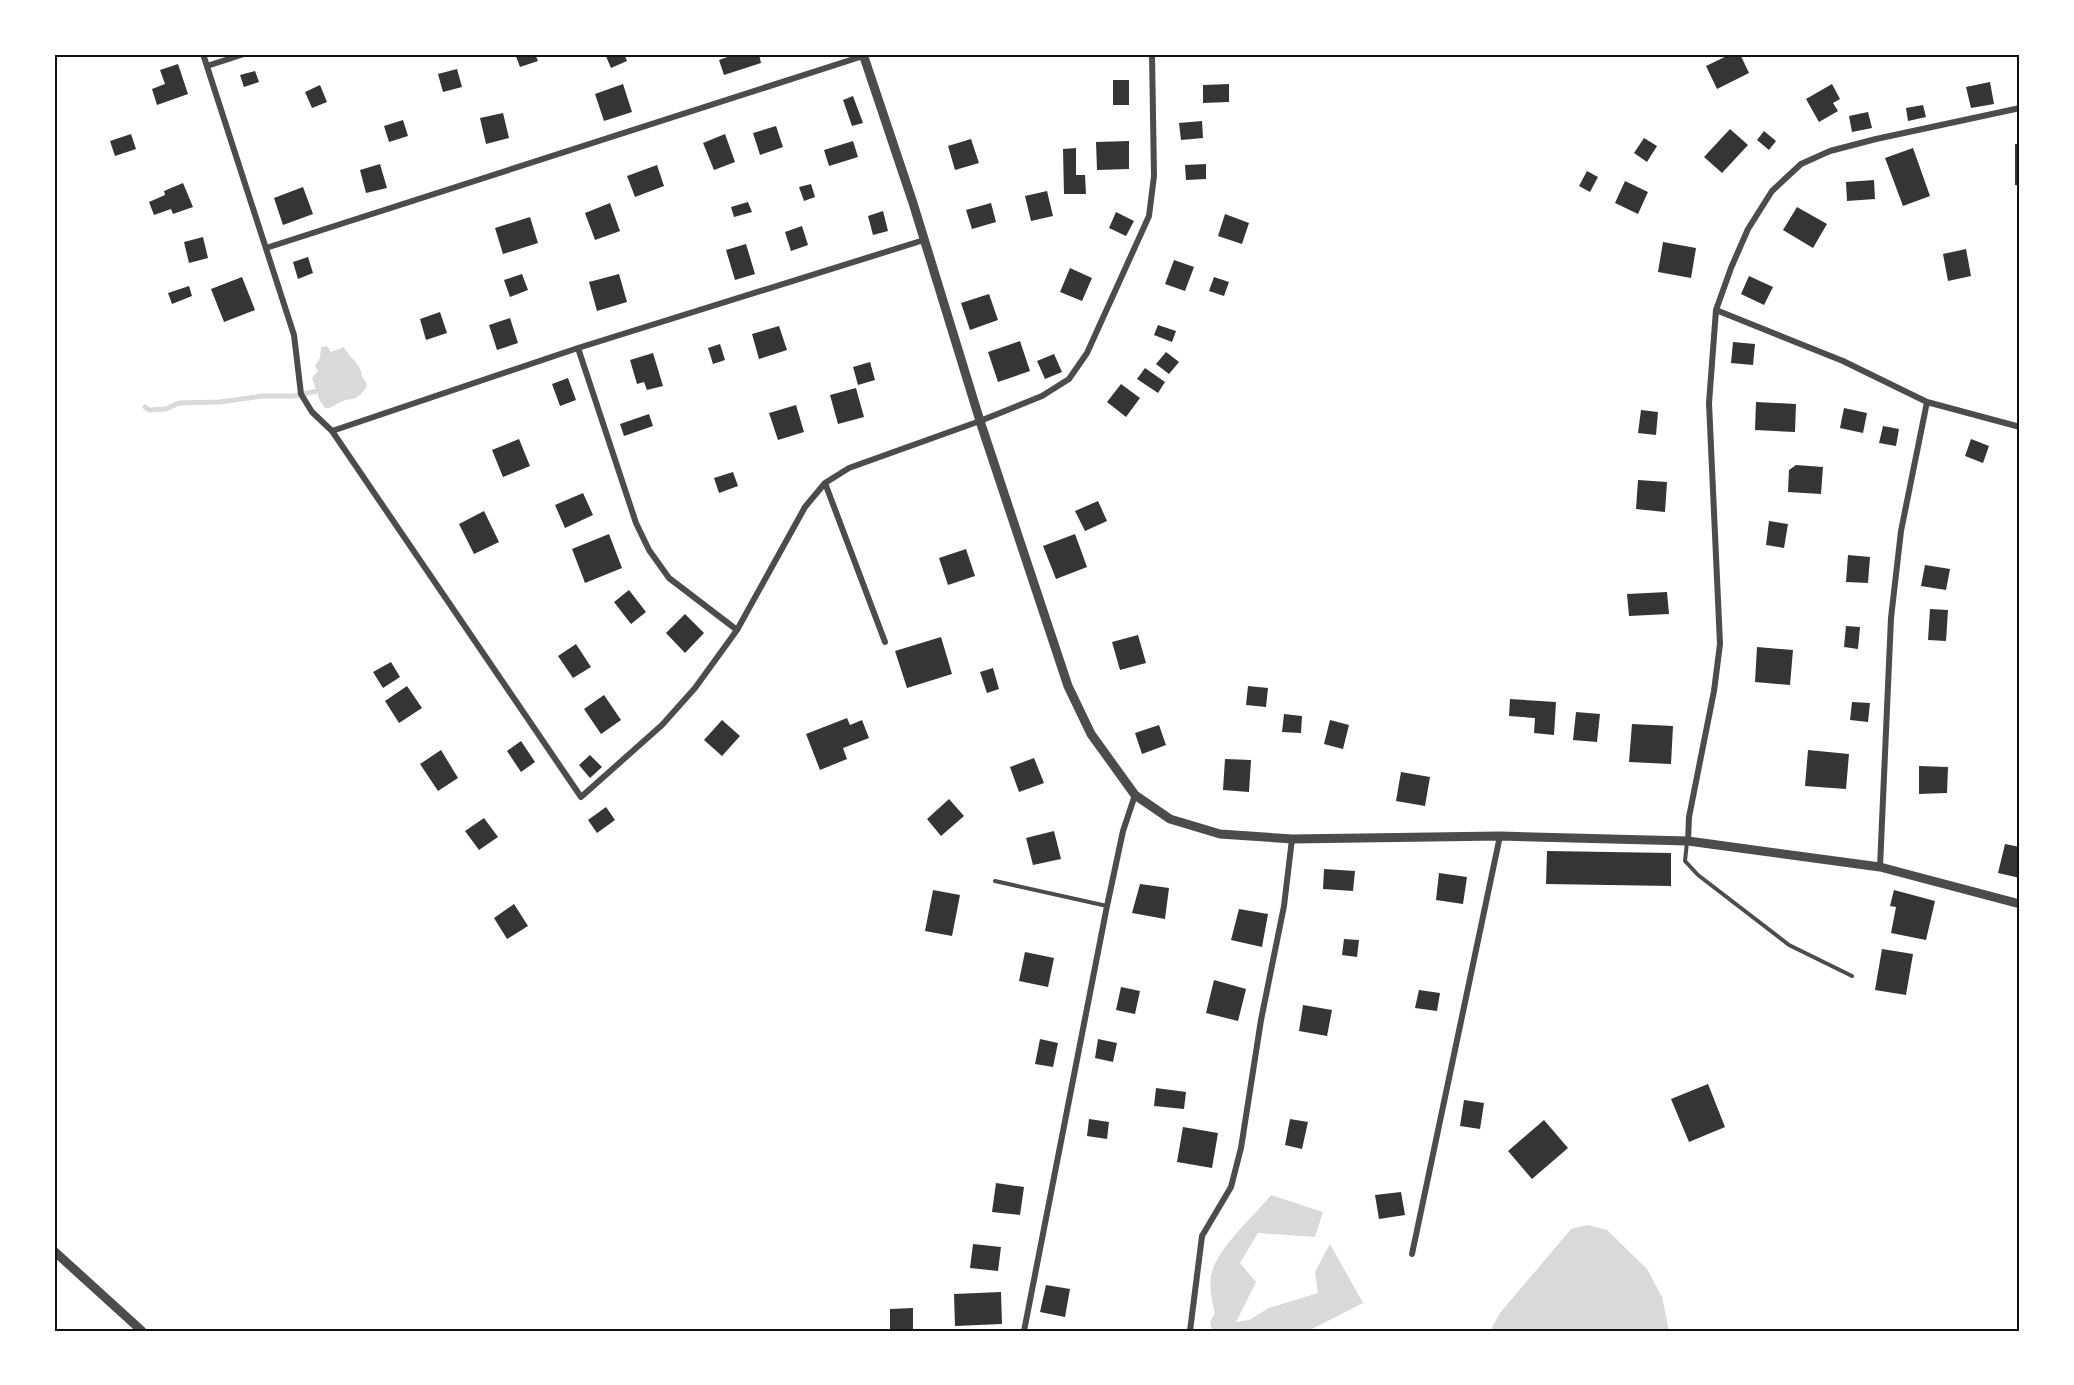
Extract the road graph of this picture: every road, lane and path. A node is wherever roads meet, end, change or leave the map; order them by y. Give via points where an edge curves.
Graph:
1 (203, 54) edge
2 (244, 54) edge
3 (1152, 54) edge
4 (865, 55) edge
5 (207, 66) junction
6 (2020, 108) edge
7 (924, 240) junction
8 (266, 248) junction
9 (1716, 310) junction
10 (578, 348) junction
11 (1927, 402) junction
12 (980, 421) junction
13 (2020, 428) edge
14 (332, 431) junction
15 (825, 483) junction
16 (737, 630) junction
17 (885, 642) dead end
18 (1136, 795) junction
19 (1500, 836) junction
20 (1292, 839) junction
21 (1688, 841) junction
22 (1880, 867) junction
23 (995, 881) dead end
24 (2020, 904) edge
25 (1107, 906) junction
26 (1852, 976) dead end
27 (54, 1251) edge
28 (1412, 1254) dead end
29 (142, 1331) edge
30 (1024, 1331) edge
31 (1190, 1331) edge

1 - 5 street
2 - 5 street
3 - 12 street via 1154,176 1149,216 1087,353 1069,380 1042,396
4 - 7 street
4 - 8 street
5 - 8 street
6 - 9 street via 1864,142 1801,164 1772,191 1748,229
7 - 10 street
7 - 12 street
8 - 14 street via 294,334 301,394 312,412
9 - 11 street via 1844,361
9 - 21 street via 1708,403 1720,644
10 - 14 street
10 - 16 street via 636,523 649,550 669,578
11 - 13 street
11 - 22 street via 1900,531 1891,618
12 - 15 street via 849,468
12 - 18 street via 1068,686 1090,734
14 - 16 street via 581,797 662,726
15 - 16 street via 805,507
15 - 17 street
18 - 20 street via 1170,819 1220,834
18 - 25 street via 1123,831
19 - 20 street
19 - 21 street
19 - 28 street
20 - 31 street via 1241,1149 1231,1187 1202,1236
21 - 22 street
21 - 26 lane via 1685,861 1698,875 1789,945
22 - 24 street
23 - 25 lane
25 - 30 street
27 - 29 street

